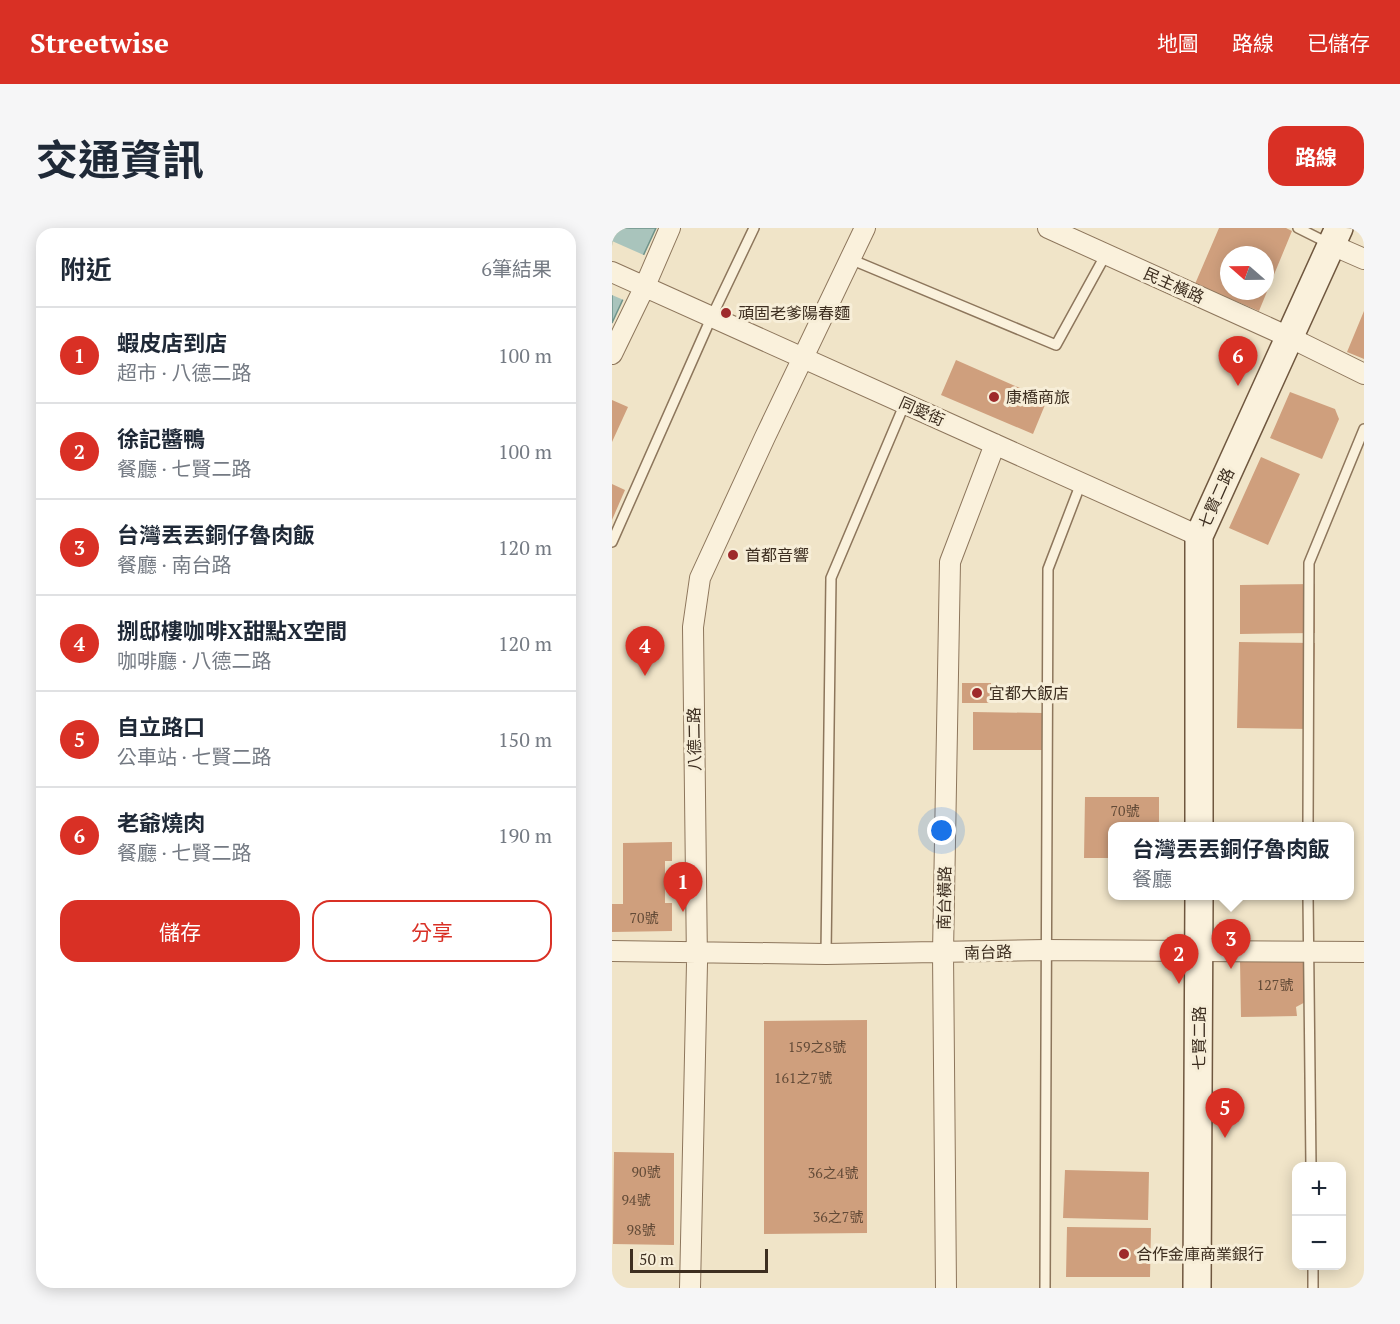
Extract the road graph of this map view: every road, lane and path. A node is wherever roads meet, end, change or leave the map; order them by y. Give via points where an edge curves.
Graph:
1 (670, 228) edge
2 (754, 228) edge
3 (865, 228) edge
4 (1048, 228) edge
5 (1298, 228) edge
6 (1336, 236) edge
7 (1106, 254) junction
8 (850, 259) junction
9 (1364, 259) edge
10 (612, 272) edge
11 (645, 286) junction
12 (712, 316) junction
13 (1289, 337) junction
14 (612, 354) edge
15 (803, 357) junction
16 (1364, 374) edge
17 (905, 403) junction
18 (1364, 429) edge
19 (995, 444) junction
20 (1081, 483) junction
21 (1199, 536) junction
22 (612, 542) edge
23 (1199, 822) edge
24 (1308, 822) edge
25 (1199, 900) edge
26 (1308, 900) edge
27 (1046, 950) junction
28 (612, 951) edge
29 (1199, 951) junction
30 (1308, 951) junction
31 (1364, 952) edge
32 (697, 953) junction
33 (943, 953) junction
34 (826, 954) junction
35 (1311, 1162) edge
36 (1312, 1270) edge
37 (690, 1288) edge
38 (946, 1288) edge
39 (1045, 1288) edge
40 (1197, 1288) edge
41 (1313, 1288) edge

1 - 11 street
2 - 12 lane
3 - 8 street, 八德二路
4 - 7 street, 民主橫路
5 - 6 lane
6 - 9 street
6 - 13 street, 七賢二路
7 - 8 lane via 1056,345
7 - 13 street, 民主橫路
8 - 15 street, 八德二路
10 - 11 street, 同愛街
11 - 12 street, 同愛街
11 - 14 street
12 - 15 street, 同愛街
12 - 22 lane
13 - 16 street, 民主橫路
13 - 21 street, 七賢二路
15 - 17 street, 同愛街
15 - 32 street, 八德二路 via 700,578 693,627
17 - 19 street, 同愛街
17 - 34 lane via 831,578
18 - 24 lane via 1310,563
19 - 20 street, 同愛街
19 - 33 street, 南台橫路 via 950,562
20 - 21 street, 同愛街
20 - 27 lane via 1048,569
21 - 23 street, 七賢二路
25 - 29 street, 七賢二路
26 - 30 lane
27 - 29 street, 南台路
27 - 33 street, 南台路
27 - 39 lane
28 - 32 street, 南台路
29 - 30 street, 南台路
29 - 40 street, 七賢二路
30 - 31 street, 南台路
30 - 35 lane
32 - 34 street, 南台路
32 - 37 street, 八德二路
33 - 34 street, 南台路
33 - 38 street, 南台橫路
36 - 41 lane

